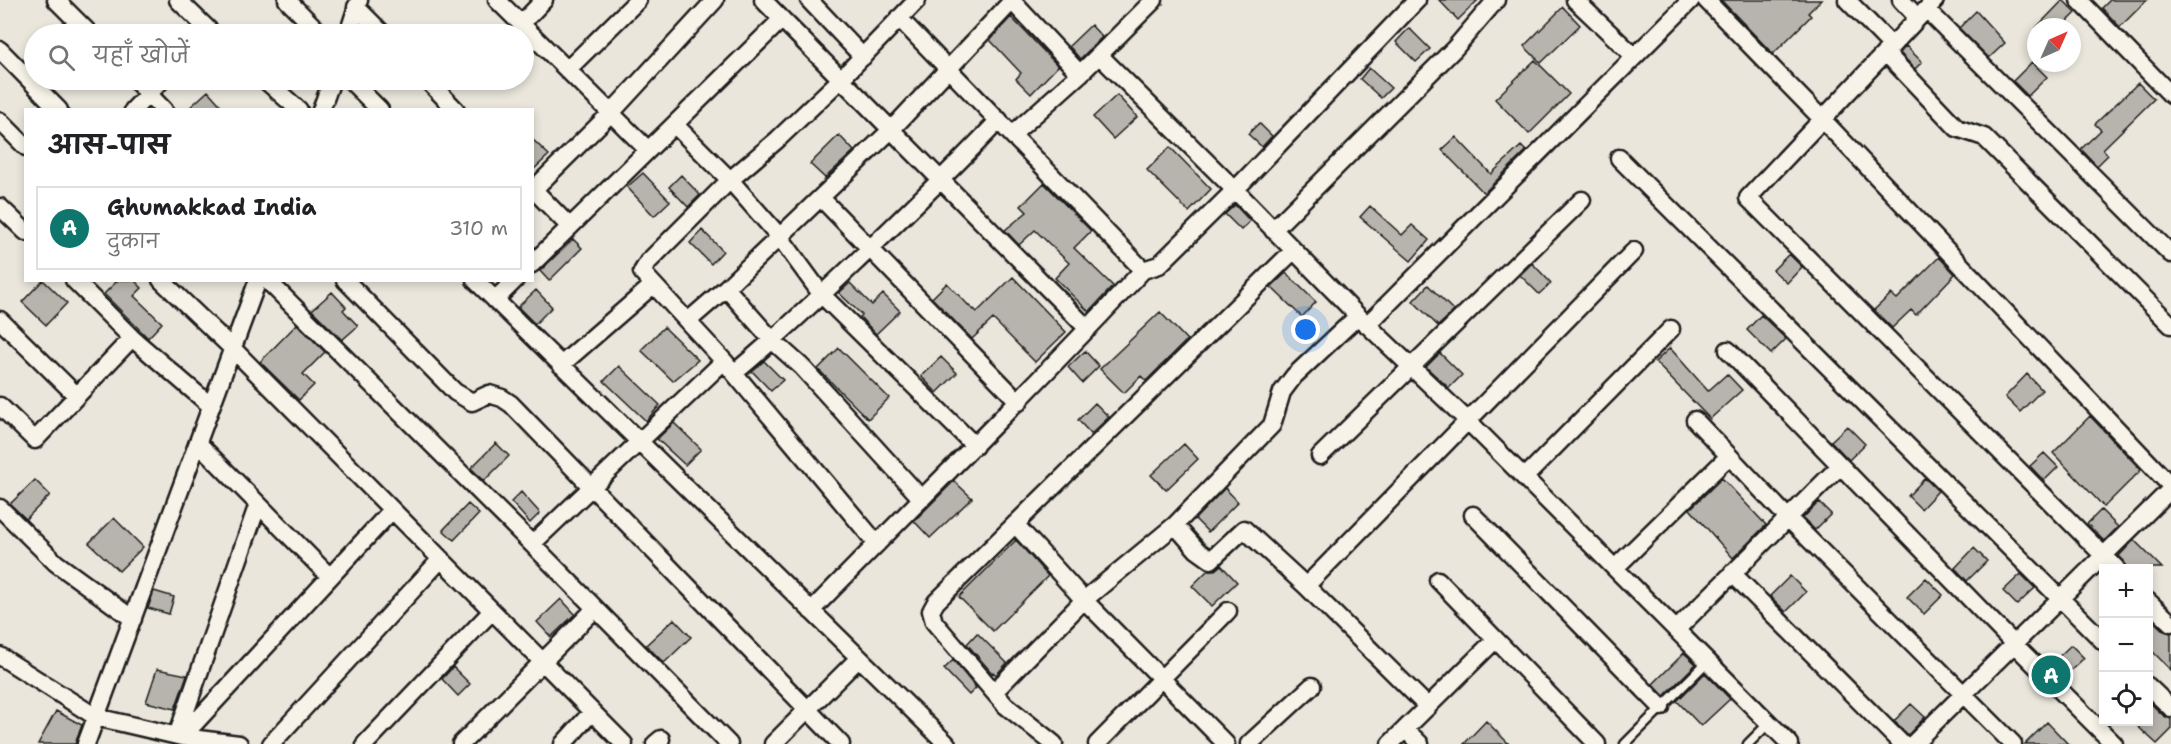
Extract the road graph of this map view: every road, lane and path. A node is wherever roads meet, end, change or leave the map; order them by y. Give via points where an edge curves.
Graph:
1 (56, 0) edge
2 (178, 0) edge
3 (287, 0) edge
4 (496, 0) edge
5 (544, 0) edge
6 (638, 0) edge
7 (715, 0) edge
8 (763, 0) edge
9 (809, 0) edge
10 (1154, 0) edge
11 (1417, 0) edge
12 (1496, 0) edge
13 (1575, 0) edge
14 (1691, 0) edge
15 (1706, 0) edge
16 (1847, 0) edge
17 (1901, 0) edge
18 (2079, 0) edge
19 (1012, 1) edge
20 (911, 2) edge
21 (358, 4) edge
22 (1927, 9) edge
23 (899, 18) junction
24 (782, 19) junction
25 (80, 24) edge
26 (202, 24) edge
27 (311, 24) edge
28 (351, 24) edge
29 (375, 24) edge
30 (520, 24) joint
31 (534, 38) edge
32 (1888, 49) junction
33 (0, 50) edge
34 (1099, 55) junction
35 (1634, 56) junction
36 (863, 57) junction
37 (567, 70) junction
38 (950, 70) junction
39 (24, 74) edge
40 (1080, 74) junction
41 (841, 79) junction
42 (39, 90) edge
43 (145, 90) edge
44 (151, 90) edge
45 (276, 90) edge
46 (328, 90) edge
47 (360, 90) edge
48 (437, 90) edge
49 (148, 93) junction
50 (2171, 95) edge
51 (57, 108) edge
52 (135, 108) edge
53 (162, 108) edge
54 (297, 108) edge
55 (322, 108) edge
56 (378, 108) edge
57 (454, 108) edge
58 (610, 113) junction
59 (1822, 119) junction
60 (999, 120) junction
61 (0, 121) edge
62 (675, 125) junction
63 (891, 130) junction
64 (1013, 134) junction
65 (24, 145) edge
66 (648, 150) junction
67 (1618, 158) dead end
68 (730, 180) junction
69 (941, 180) junction
70 (534, 187) edge
71 (534, 189) edge
72 (1235, 190) junction
73 (821, 198) junction
74 (1582, 200) dead end
75 (0, 207) edge
76 (570, 227) junction
77 (24, 230) edge
78 (1273, 230) junction
79 (779, 236) junction
80 (870, 249) junction
81 (1293, 251) junction
82 (1634, 251) dead end
83 (2171, 254) edge
84 (534, 262) edge
85 (1143, 270) junction
86 (76, 282) edge
87 (163, 282) edge
88 (257, 282) edge
89 (269, 282) edge
90 (347, 282) edge
91 (477, 282) edge
92 (513, 282) edge
93 (653, 285) junction
94 (726, 288) junction
95 (822, 295) junction
96 (495, 300) junction
97 (0, 320) edge
98 (688, 321) junction
99 (1362, 321) junction
100 (2171, 325) edge
101 (1088, 329) junction
102 (1671, 329) dead end
103 (132, 338) junction
104 (774, 341) junction
105 (233, 349) junction
106 (1728, 350) dead end
107 (561, 365) junction
108 (729, 367) junction
109 (1410, 368) junction
110 (77, 396) junction
111 (1019, 402) junction
112 (0, 406) edge
113 (211, 406) junction
114 (1695, 420) dead end
115 (1468, 421) junction
116 (639, 442) junction
117 (198, 443) junction
118 (975, 446) junction
119 (1320, 456) dead end
120 (1729, 456) junction
121 (1840, 466) junction
122 (1525, 477) junction
123 (2171, 487) edge
124 (590, 488) junction
125 (921, 498) junction
126 (258, 504) junction
127 (0, 508) edge
128 (392, 510) junction
129 (1473, 515) dead end
130 (1788, 518) junction
131 (1016, 524) junction
132 (1174, 525) junction
133 (532, 544) junction
134 (877, 544) junction
135 (2103, 556) junction
136 (441, 560) junction
137 (2112, 564) edge
138 (1615, 568) junction
139 (1732, 573) junction
140 (330, 577) junction
141 (1438, 580) dead end
142 (1306, 586) junction
143 (2060, 599) junction
144 (1084, 600) junction
145 (2153, 606) edge
146 (595, 609) junction
147 (492, 611) junction
148 (811, 611) junction
149 (1228, 611) dead end
150 (133, 619) junction
151 (2171, 623) edge
152 (1676, 630) junction
153 (2099, 638) edge
154 (1496, 640) junction
155 (2014, 644) junction
156 (0, 656) edge
157 (859, 658) junction
158 (542, 661) junction
159 (1707, 662) junction
160 (1161, 678) junction
161 (1312, 686) dead end
162 (2153, 691) edge
163 (994, 692) junction
164 (1964, 694) junction
165 (1428, 707) junction
166 (1661, 707) junction
167 (2171, 708) edge
168 (807, 711) junction
169 (592, 712) junction
170 (96, 717) junction
171 (1769, 723) junction
172 (1405, 729) junction
173 (180, 736) junction
174 (86, 744) edge
175 (239, 744) edge
176 (271, 744) edge
177 (365, 744) edge
178 (461, 744) edge
179 (563, 744) edge
180 (624, 744) edge
181 (729, 744) edge
182 (773, 744) edge
183 (841, 744) edge
184 (947, 744) edge
185 (1054, 744) edge
186 (1097, 744) edge
187 (1226, 744) edge
188 (1249, 744) edge
189 (1390, 744) edge
190 (1420, 744) edge
191 (1597, 744) edge
192 (1624, 744) edge
193 (1748, 744) edge
194 (1790, 744) edge
195 (1902, 744) edge
196 (1913, 744) edge
197 (2013, 744) edge
198 (2114, 744) edge

1 - 25 street
2 - 26 street
3 - 27 street
4 - 30 street
5 - 30 street
6 - 37 street
7 - 58 street
8 - 24 street
9 - 36 street
10 - 34 street
11 - 72 street
12 - 78 street via 1455,48
13 - 35 street
14 - 35 street
15 - 59 street
16 - 32 street
17 - 22 street
18 - 50 street
19 - 38 street
19 - 40 street
20 - 23 street
21 - 28 street
21 - 29 street
22 - 32 street
22 - 83 street
23 - 36 street
23 - 38 street
24 - 41 street
24 - 62 street
31 - 37 street
32 - 59 street
32 - 100 street via 1957,128 1984,137
33 - 39 street
34 - 40 street
34 - 72 street
35 - 99 street
36 - 41 street
37 - 58 street
38 - 60 street
38 - 63 street
40 - 64 street
41 - 63 street
41 - 68 street
42 - 51 street
43 - 49 street
44 - 49 street
45 - 54 street
46 - 55 street
47 - 56 street
48 - 57 street
49 - 52 street
49 - 53 street
58 - 66 street
58 - 70 street
59 - 123 street
59 - 135 street via 1748,198
60 - 64 street
60 - 69 street
61 - 65 street
62 - 66 street
62 - 68 street
63 - 69 street
63 - 73 street
64 - 85 street
66 - 76 street
67 - 143 street
68 - 79 street
68 - 93 street via 648,262 642,272
69 - 80 street
69 - 101 street
71 - 76 street
72 - 78 street
72 - 85 street via 1159,265
73 - 79 street
73 - 80 street
74 - 109 street
75 - 77 street
76 - 84 street
78 - 81 street
79 - 94 street
79 - 95 street
80 - 95 street
80 - 111 street
81 - 99 street
81 - 131 street
82 - 115 street
85 - 101 street
86 - 103 street
87 - 105 street
88 - 105 street
89 - 133 street
90 - 124 street via 455,392 472,402 489,394 502,398
91 - 96 street
92 - 96 street
93 - 98 street
93 - 107 street
94 - 98 street
94 - 104 street
95 - 104 street
95 - 118 street
96 - 107 street
97 - 110 street
98 - 108 street
99 - 109 street
99 - 132 street via 1294,376 1282,392 1272,425
101 - 111 street
102 - 122 street
103 - 110 street
103 - 113 street
104 - 108 street
104 - 125 street
105 - 113 street
105 - 128 street
106 - 121 street
107 - 116 street
108 - 116 street
108 - 134 street
109 - 115 street
109 - 119 street
110 - 112 street via 35,440
111 - 118 street
113 - 117 street
114 - 120 street
115 - 122 street
115 - 142 street
116 - 124 street
116 - 148 street
117 - 126 street
117 - 150 street
118 - 125 street
120 - 130 street
120 - 138 street
121 - 130 street
121 - 155 street
122 - 138 street
123 - 135 street
124 - 133 street
124 - 168 street
125 - 134 street
126 - 140 street
126 - 173 street
127 - 150 street via 56,563
128 - 136 street
128 - 140 street
129 - 166 street
130 - 139 street
130 - 164 street
131 - 144 street
131 - 163 street via 931,611 934,622
132 - 142 street via 1211,560 1244,529
132 - 144 street
133 - 146 street
134 - 148 street
135 - 137 street
135 - 143 street
136 - 147 street
136 - 176 street
138 - 152 street
139 - 152 street
139 - 195 street
140 - 173 street
141 - 154 street
142 - 165 street
143 - 153 street
143 - 155 street
144 - 160 street
144 - 163 street
145 - 151 street
146 - 158 street
146 - 181 street
147 - 158 street
147 - 177 street
148 - 157 street
149 - 160 street
150 - 170 street
152 - 159 street
154 - 165 street
154 - 191 street
155 - 164 street
155 - 198 street
156 - 170 street
157 - 168 street
157 - 184 street
158 - 169 street
158 - 178 street
159 - 166 lane
159 - 171 street
160 - 186 street
160 - 187 street
161 - 188 street
162 - 167 street
163 - 185 street
164 - 196 street
164 - 197 street
165 - 172 street
166 - 192 lane
168 - 182 street
168 - 183 street
169 - 179 street
169 - 180 street
170 - 173 street
170 - 174 street
171 - 193 lane
171 - 194 street
172 - 189 street
172 - 190 street
173 - 175 street

